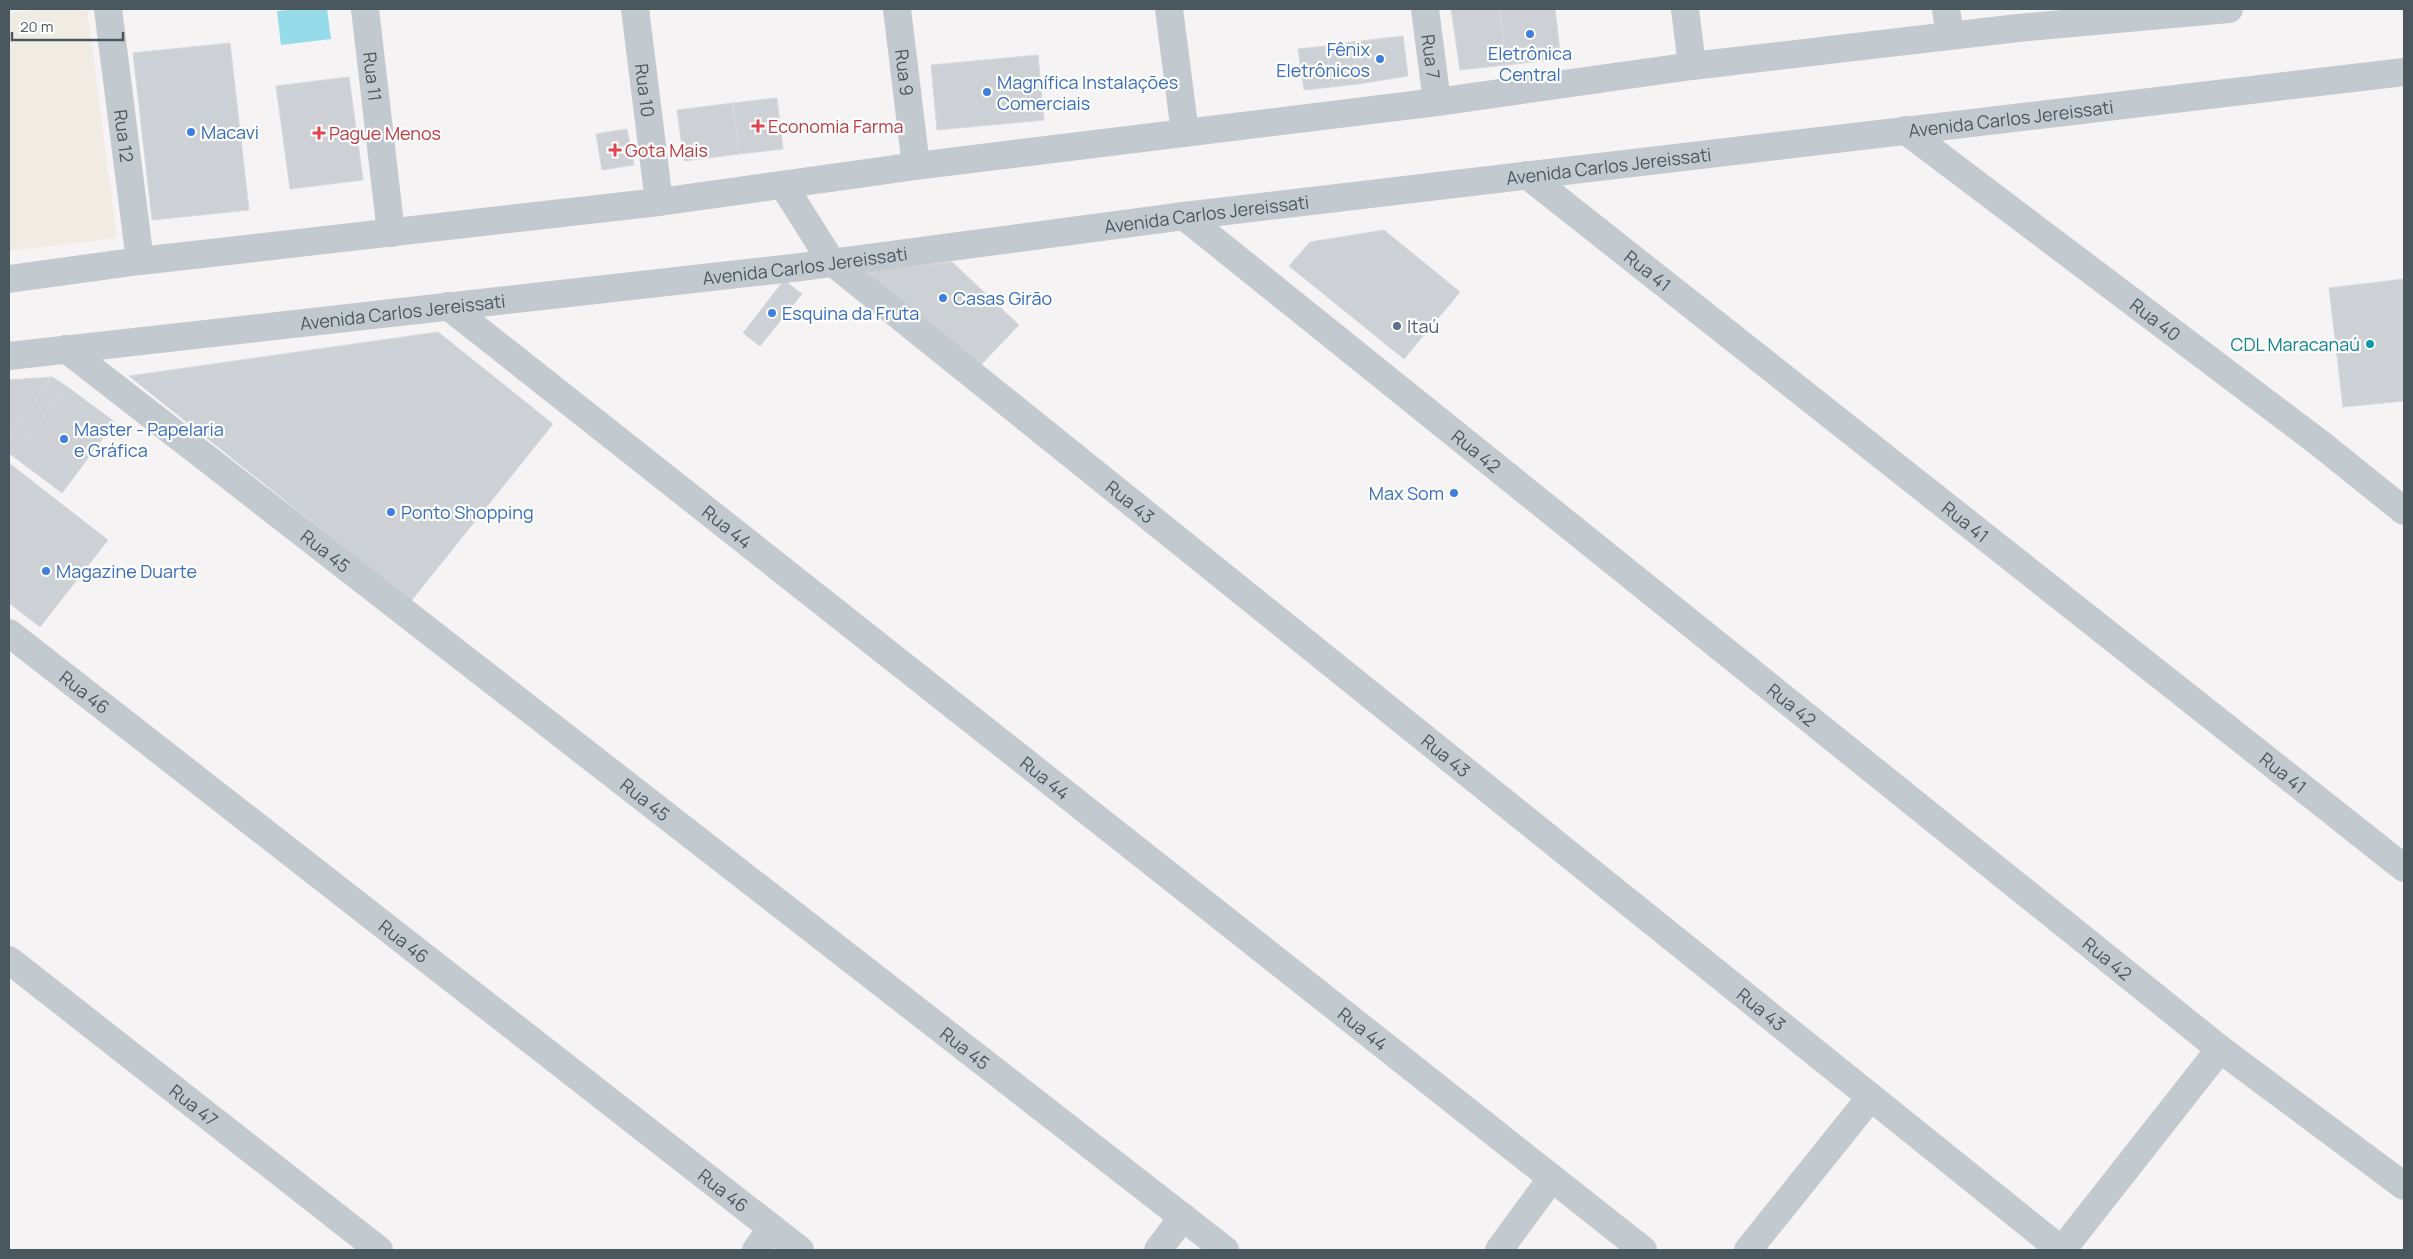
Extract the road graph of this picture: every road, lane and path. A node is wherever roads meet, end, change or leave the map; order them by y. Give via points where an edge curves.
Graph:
1 (108, 9) edge
2 (365, 9) edge
3 (635, 9) edge
4 (897, 9) edge
5 (1169, 9) edge
6 (1425, 9) edge
7 (1685, 9) edge
8 (1946, 9) edge
9 (2218, 9) edge
10 (1950, 36) junction
11 (1692, 66) junction
12 (2404, 72) edge
13 (1437, 102) junction
14 (1905, 130) junction
15 (1185, 133) junction
16 (916, 166) junction
17 (1527, 175) junction
18 (783, 185) junction
19 (659, 202) junction
20 (1184, 216) junction
21 (391, 233) junction
22 (140, 261) junction
23 (831, 262) junction
24 (9, 279) edge
25 (448, 306) junction
26 (66, 349) junction
27 (9, 356) edge
28 (2404, 511) edge
29 (9, 633) edge
30 (2404, 868) edge
31 (9, 960) edge
32 (2220, 1049) junction
33 (1870, 1098) junction
34 (1551, 1179) junction
35 (2404, 1186) edge
36 (1184, 1217) junction
37 (772, 1228) junction
38 (379, 1250) edge
39 (756, 1250) edge
40 (800, 1250) edge
41 (1158, 1250) edge
42 (1226, 1250) edge
43 (1498, 1250) edge
44 (1643, 1250) edge
45 (1748, 1250) edge
46 (2061, 1250) edge

1 - 22 street, Rua 12
2 - 21 street, Rua 11
3 - 19 street, Rua 10
4 - 16 street, Rua 9
5 - 15 street
6 - 13 street, Rua 7
7 - 11 street
8 - 10 street
9 - 10 street
10 - 11 street
11 - 13 street
12 - 14 street, Avenida Carlos Jereissati
13 - 15 street
14 - 17 street, Avenida Carlos Jereissati
14 - 28 street, Rua 40 via 2322,445
15 - 16 street
16 - 18 street
17 - 20 street, Avenida Carlos Jereissati
17 - 30 street, Rua 41
18 - 19 street
18 - 23 street, Rua 43
19 - 21 street
20 - 23 street, Avenida Carlos Jereissati
20 - 32 street, Rua 42
21 - 22 street
22 - 24 street
23 - 25 street, Avenida Carlos Jereissati
23 - 33 street, Rua 43
25 - 26 street, Avenida Carlos Jereissati
25 - 34 street, Rua 44
26 - 27 street, Avenida Carlos Jereissati
26 - 36 street, Rua 45
29 - 37 street, Rua 46
31 - 38 street, Rua 47
32 - 35 street, Rua 42
32 - 46 street
33 - 45 street
33 - 46 street, Rua 43
34 - 43 street
34 - 44 street, Rua 44
36 - 41 street
36 - 42 street, Rua 45
37 - 39 street
37 - 40 street, Rua 46

